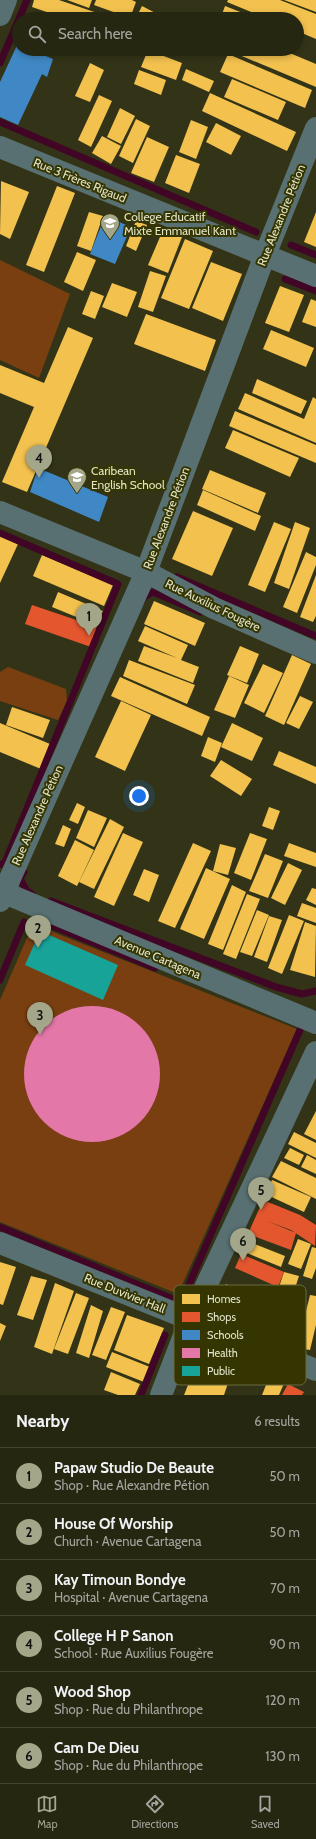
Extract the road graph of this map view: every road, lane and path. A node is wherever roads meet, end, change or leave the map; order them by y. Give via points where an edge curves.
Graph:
1 (6, 0) edge
2 (0, 15) edge
3 (316, 128) edge
4 (0, 147) edge
5 (265, 255) junction
6 (316, 276) edge
7 (0, 512) edge
8 (146, 572) junction
9 (316, 653) edge
10 (1, 895) edge
11 (316, 1023) edge
12 (316, 1052) edge
13 (0, 1243) edge
14 (206, 1285) edge
15 (174, 1314) edge
16 (174, 1361) edge
17 (306, 1366) edge
18 (316, 1370) edge
19 (161, 1395) edge

1 - 2 street
3 - 5 street, Rue Alexandre Pétion
4 - 5 street, Rue 3 Frères Rigaud
5 - 6 street, Rue 3 Frères Rigaud
5 - 8 street, Rue Alexandre Pétion
7 - 8 street, Rue Auxilius Fougère
8 - 9 street, Rue Auxilius Fougère via 214,608
8 - 10 street, Rue Alexandre Pétion
10 - 11 street, Avenue Cartagena
12 - 14 street
13 - 15 street, Rue Duvivier Hall
16 - 19 street
17 - 18 street, Rue Duvivier Hall

